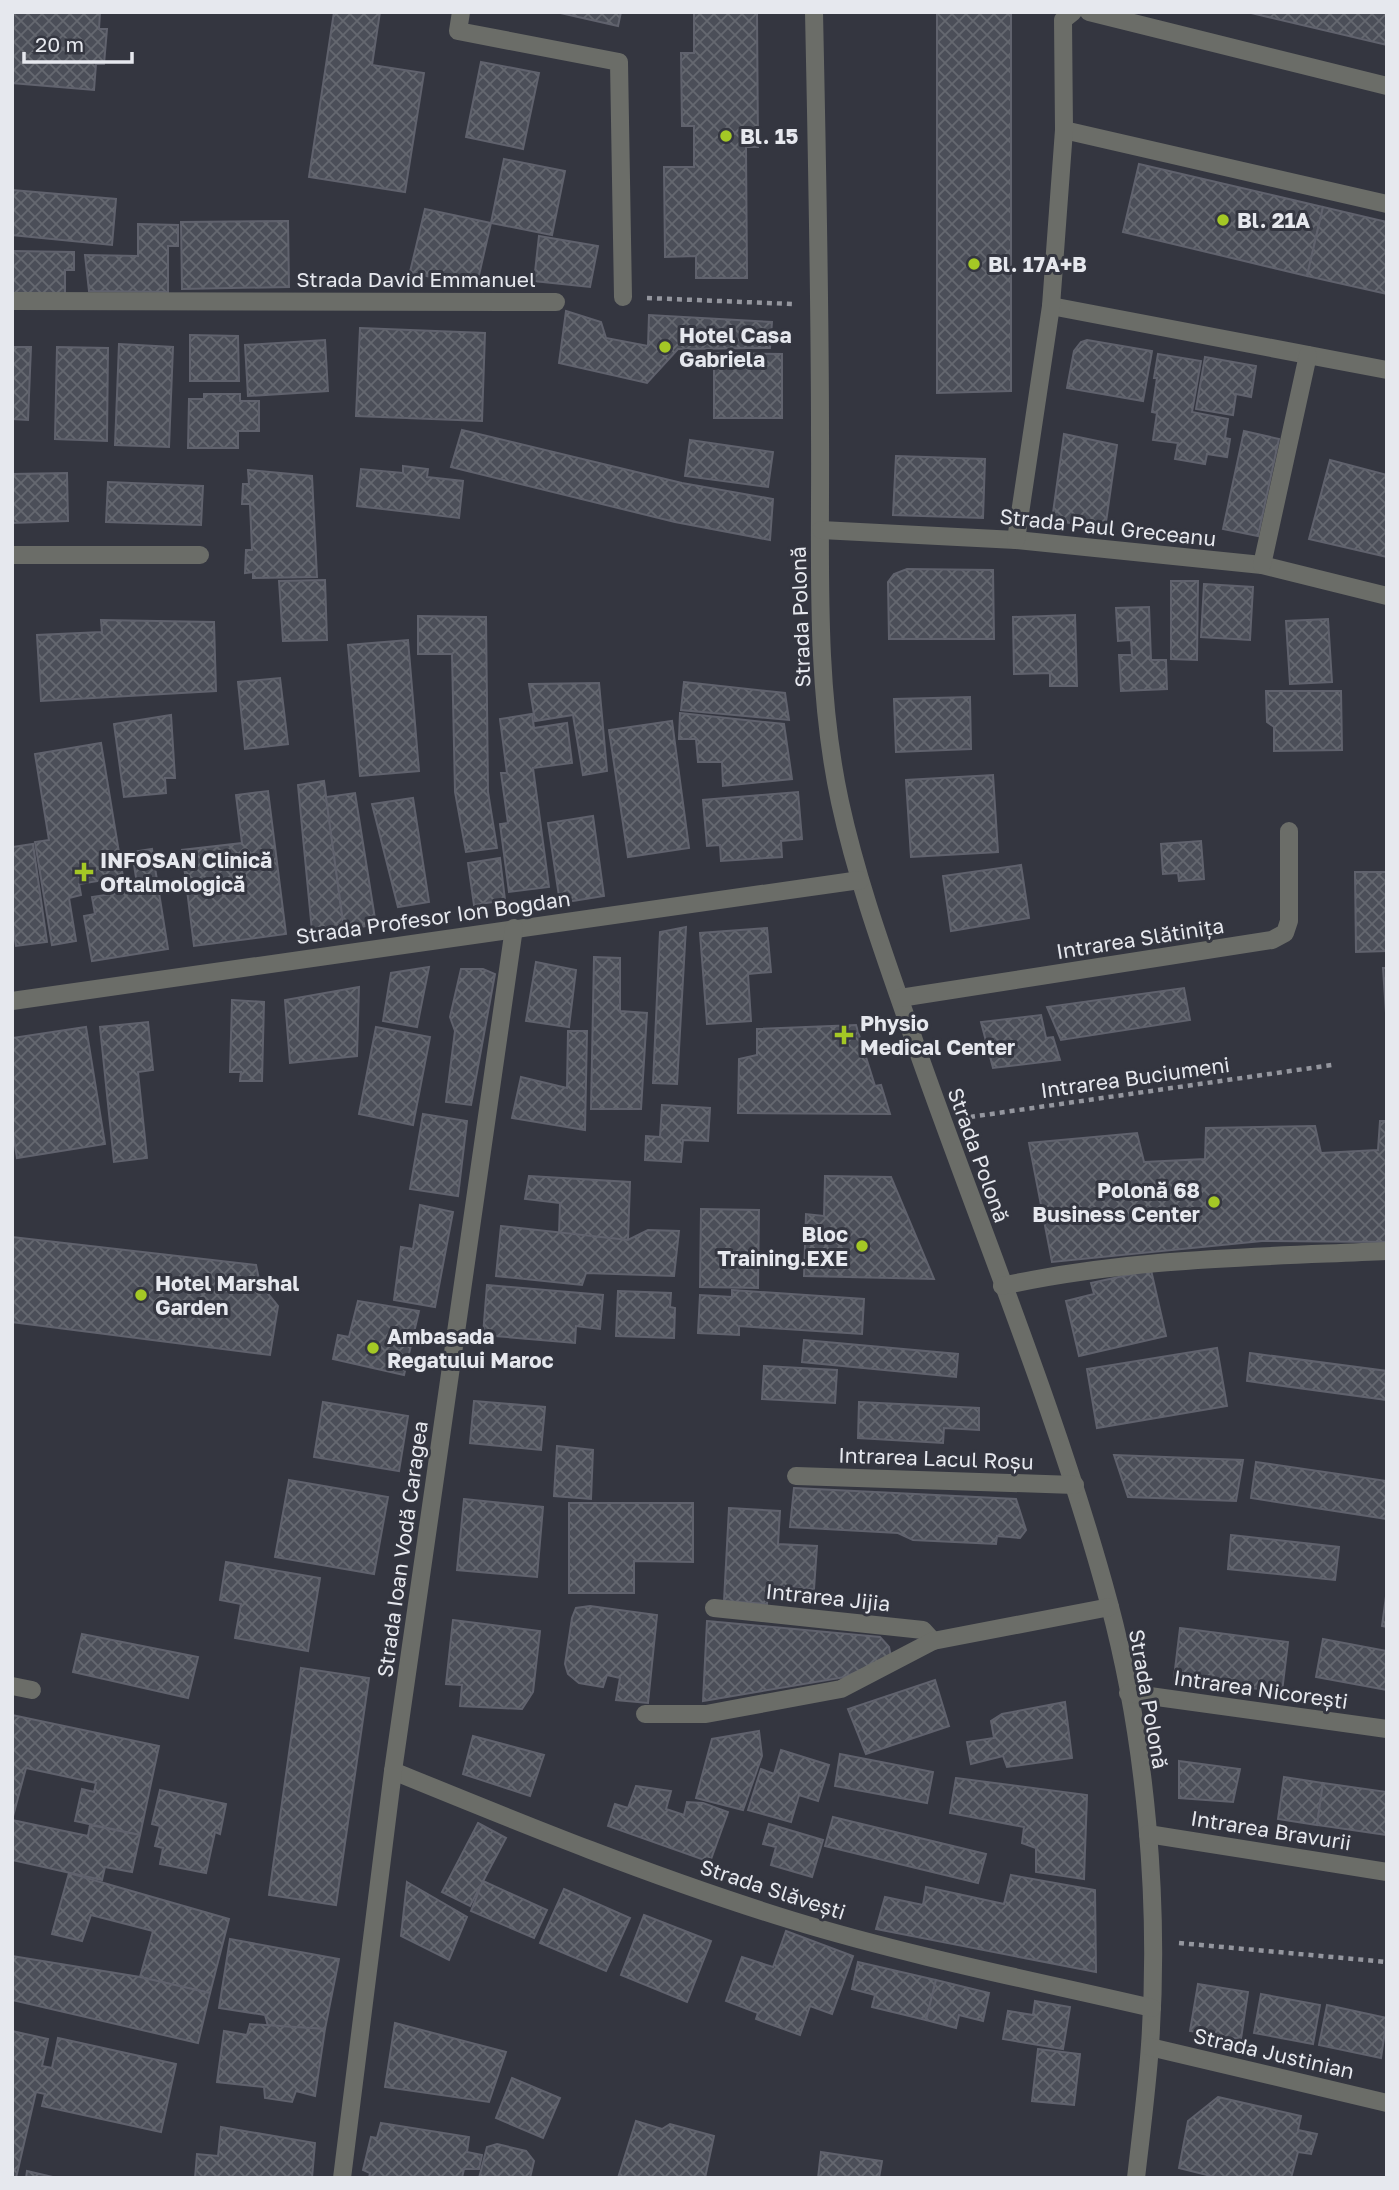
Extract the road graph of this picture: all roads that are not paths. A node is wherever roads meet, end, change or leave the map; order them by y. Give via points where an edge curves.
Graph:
1 (461, 12) edge
2 (814, 12) edge
3 (1073, 12) edge
4 (1089, 12) edge
5 (1387, 86) edge
6 (1064, 130) junction
7 (1387, 204) edge
8 (623, 297) road end
9 (12, 301) edge
10 (556, 302) dead end
11 (1051, 306) junction
12 (1308, 355) junction
13 (1387, 370) edge
14 (821, 530) junction
15 (1016, 540) junction
16 (12, 555) edge
17 (200, 555) dead end
18 (1262, 565) junction
19 (1387, 596) edge
20 (1289, 831) dead end
21 (860, 880) junction
22 (514, 928) junction
23 (900, 998) junction
24 (12, 1000) edge
25 (1387, 1251) edge
26 (1002, 1286) junction
27 (796, 1476) dead end
28 (1075, 1485) junction
29 (1110, 1607) junction
30 (714, 1608) dead end
31 (933, 1641) junction
32 (12, 1686) edge
33 (32, 1690) dead end
34 (1128, 1693) junction
35 (645, 1714) dead end
36 (1387, 1729) edge
37 (393, 1771) junction
38 (1148, 1833) junction
39 (1387, 1872) edge
40 (1152, 2008) junction
41 (1150, 2047) junction
42 (1387, 2103) edge
43 (342, 2178) edge
44 (1136, 2178) edge

1 - 8 street via 458,31 619,62
2 - 14 street, Strada Polonă
3 - 6 street via 1063,20
4 - 5 street
6 - 7 street
6 - 11 street
9 - 10 street, Strada David Emmanuel
11 - 12 street
11 - 15 street
12 - 13 street
12 - 18 street
14 - 15 street, Strada Paul Greceanu
14 - 21 street, Strada Polonă via 827,721 839,800
15 - 18 street, Strada Paul Greceanu
16 - 17 street
18 - 19 street, Strada Paul Greceanu
20 - 23 street, Intrarea Slătinița via 1289,921 1285,933 1272,940
21 - 22 street, Strada Profesor Ion Bogdan
21 - 23 street, Strada Polonă
22 - 24 street, Strada Profesor Ion Bogdan
22 - 37 street, Strada Ioan Vodă Caragea
23 - 26 street, Strada Polonă
25 - 26 street via 1164,1261 1066,1272
26 - 28 street, Strada Polonă
27 - 28 street, Intrarea Lacul Roșu
28 - 29 street, Strada Polonă
29 - 31 street
29 - 34 street, Strada Polonă
30 - 31 street, Intrarea Jijia via 923,1630
31 - 35 street via 841,1689 706,1714
32 - 33 street
34 - 36 street, Intrarea Nicorești
34 - 38 street, Strada Polonă
37 - 40 street, Strada Slăvești via 615,1862 790,1920
37 - 43 street, Strada Ioan Vodă Caragea
38 - 39 street, Intrarea Bravurii
38 - 40 street, Strada Polonă
40 - 41 street, Strada Polonă
41 - 42 street, Strada Justinian
41 - 44 street, Strada Polonă

